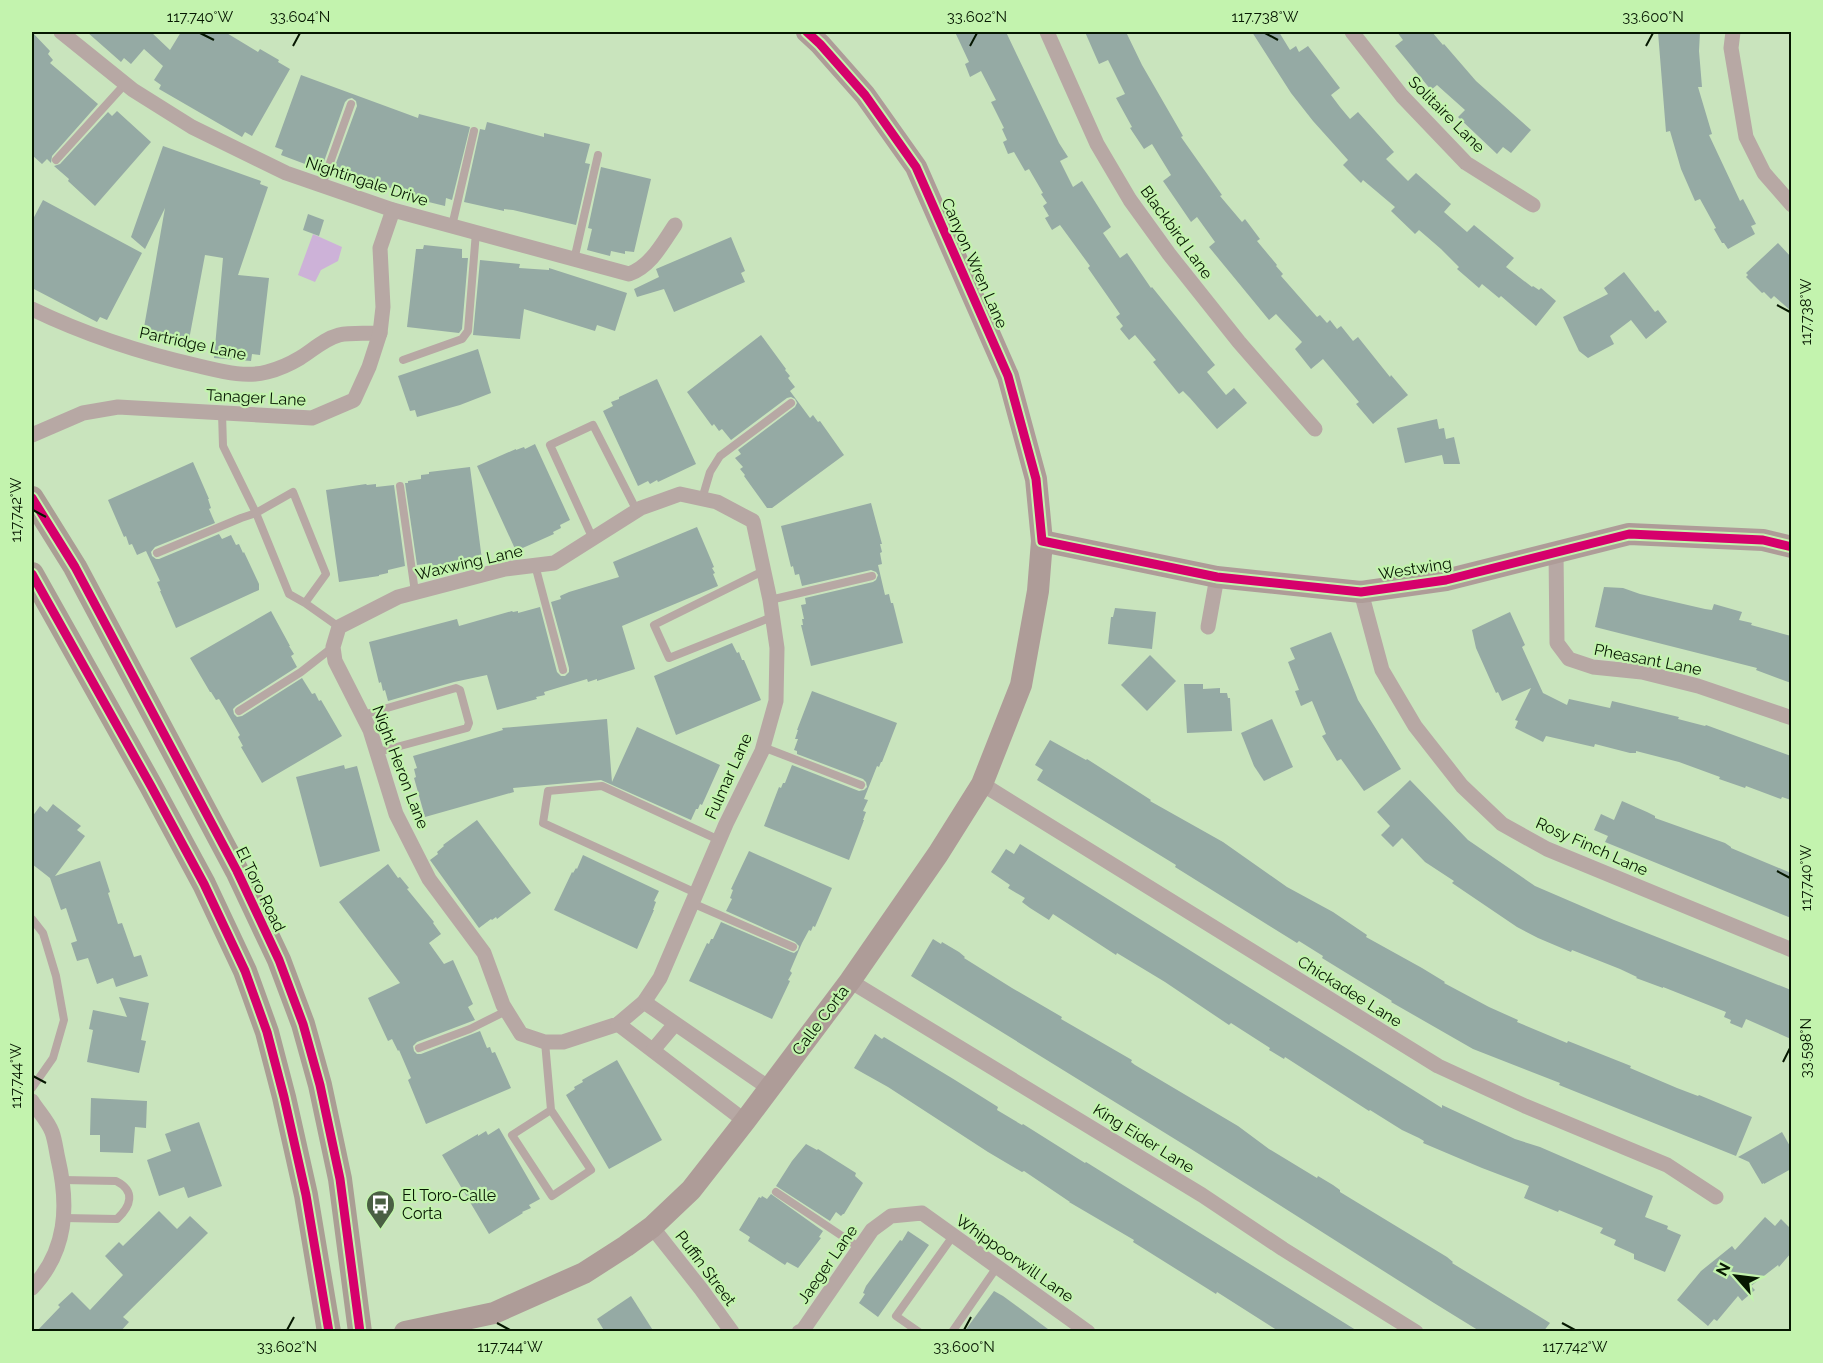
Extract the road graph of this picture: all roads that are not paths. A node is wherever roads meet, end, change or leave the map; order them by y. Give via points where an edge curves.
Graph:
1 (61, 32) edge
2 (807, 32) edge
3 (1047, 32) edge
4 (1352, 32) edge
5 (1733, 32) edge
6 (125, 84) junction
7 (351, 104) dead end
8 (474, 131) dead end
9 (598, 155) dead end
10 (56, 160) dead end
11 (322, 185) junction
12 (1533, 205) dead end
13 (1791, 205) edge
14 (393, 210) junction
15 (675, 225) dead end
16 (452, 226) junction
17 (476, 232) junction
18 (574, 260) junction
19 (32, 309) edge
20 (380, 333) junction
21 (403, 360) dead end
22 (791, 403) dead end
23 (222, 413) junction
24 (1315, 429) dead end
25 (32, 435) edge
26 (400, 486) dead end
27 (680, 494) joint
28 (32, 498) edge
29 (702, 499) junction
30 (637, 511) junction
31 (256, 513) junction
32 (592, 539) junction
33 (1042, 542) junction
34 (1791, 547) edge
35 (1556, 551) junction
36 (157, 553) dead end
37 (535, 565) junction
38 (763, 571) junction
39 (32, 574) edge
40 (872, 576) dead end
41 (1217, 577) junction
42 (415, 592) junction
43 (1361, 592) junction
44 (770, 600) junction
45 (305, 603) junction
46 (772, 617) junction
47 (339, 627) junction
48 (1208, 627) dead end
49 (333, 647) junction
50 (563, 670) dead end
51 (239, 711) dead end
52 (363, 715) junction
53 (1791, 718) edge
54 (763, 747) junction
55 (378, 752) junction
56 (982, 784) junction
57 (861, 785) dead end
58 (719, 840) junction
59 (694, 898) junction
60 (32, 919) edge
61 (793, 948) dead end
62 (1791, 950) edge
63 (850, 981) junction
64 (644, 1002) junction
65 (506, 1011) junction
66 (618, 1024) junction
67 (675, 1024) junction
68 (545, 1042) junction
69 (419, 1048) dead end
70 (653, 1050) junction
71 (32, 1088) edge
72 (769, 1088) junction
73 (32, 1101) edge
74 (551, 1110) junction
75 (745, 1121) junction
76 (63, 1180) junction
77 (776, 1192) dead end
78 (1716, 1197) dead end
79 (922, 1213) joint
80 (64, 1218) junction
81 (652, 1227) junction
82 (953, 1236) junction
83 (860, 1248) junction
84 (997, 1267) junction
85 (32, 1288) edge
86 (1078, 1329) edge
87 (329, 1332) edge
88 (360, 1332) edge
89 (405, 1332) edge
90 (732, 1332) edge
91 (799, 1332) edge
92 (919, 1332) edge
93 (952, 1332) edge
94 (1416, 1332) edge

1 - 6 street, Nightingale Drive
2 - 33 street, Canyon Wren Lane via 866,95 916,168 1008,376 1036,479
3 - 24 street, Blackbird Lane via 1097,144 1130,200 1232,333
4 - 12 street, Solitaire Lane via 1402,96 1466,162
5 - 13 street via 1731,48 1746,137 1764,173
6 - 10 lane
6 - 11 street, Nightingale Drive via 192,127 286,173
7 - 11 lane
8 - 16 lane
9 - 18 lane
11 - 14 street, Nightingale Drive
14 - 16 street, Nightingale Drive
14 - 20 street, Tanager Lane via 380,248
15 - 18 street, Nightingale Drive via 650,261 638,271 629,274
16 - 17 street, Nightingale Drive
17 - 18 street, Nightingale Drive
17 - 21 lane via 468,331 462,339
19 - 20 street, Partridge Lane via 114,344 237,374 282,368 340,334
20 - 23 street, Tanager Lane via 354,400 312,418
22 - 29 lane via 720,456 710,472
23 - 25 street, Tanager Lane via 118,407 82,413
23 - 31 lane via 222,446
26 - 42 lane
27 - 29 street, Fulmar Lane
27 - 30 street, Waxwing Lane
28 - 88 main road, El Toro Road via 75,567 237,871 279,960 303,1024 325,1108 340,1179
29 - 38 street, Fulmar Lane via 717,502 753,521
30 - 32 street, Waxwing Lane
30 - 32 lane via 593,426 550,445
31 - 36 lane
31 - 45 lane via 289,594
31 - 45 lane via 294,492 326,574
32 - 37 street, Waxwing Lane via 554,563
33 - 41 street, Westwing
33 - 56 street, Calle Corta via 1038,591 1021,685
34 - 35 street, Westwing via 1763,540 1629,534
35 - 43 street, Westwing via 1446,580
35 - 53 street, Pheasant Lane via 1557,643 1569,659 1698,686
37 - 42 street, Waxwing Lane
37 - 50 lane
38 - 44 street, Fulmar Lane
38 - 46 lane via 654,625 669,658
39 - 87 main road via 204,884 245,971 284,1097 306,1195
40 - 44 lane
41 - 43 street, Westwing
41 - 48 street
42 - 47 street, Waxwing Lane
43 - 62 street, Rosy Finch Lane via 1382,670 1415,726 1462,786 1502,824 1547,849
44 - 46 street, Fulmar Lane
45 - 47 lane
46 - 54 street, Fulmar Lane via 777,648 776,701
47 - 49 street
49 - 51 lane
49 - 52 street, Night Heron Lane via 335,661
52 - 55 street, Night Heron Lane
52 - 55 lane via 460,690 467,728
54 - 57 lane
54 - 58 street, Fulmar Lane
55 - 65 street, Night Heron Lane via 396,813 429,879 484,953
56 - 63 street, Calle Corta
56 - 78 street, Chickadee Lane via 1438,1066 1667,1165
58 - 59 street, Fulmar Lane
58 - 59 lane via 602,786 548,791 543,823
59 - 61 lane
59 - 64 street, Fulmar Lane via 660,978
60 - 71 lane via 42,933 56,976 64,1020 53,1058
63 - 72 street, Calle Corta
63 - 94 street, King Eider Lane via 1202,1195
64 - 66 street, Night Heron Lane
64 - 67 street
65 - 68 street, Night Heron Lane via 520,1034
65 - 69 lane
66 - 68 street, Night Heron Lane via 563,1042
66 - 70 street
67 - 70 street
67 - 72 street
68 - 74 lane
70 - 75 street
72 - 75 street, Calle Corta
73 - 76 street via 52,1131
74 - 74 lane via 513,1135 552,1196 591,1170
75 - 81 street, Calle Corta via 691,1190
76 - 80 street
76 - 80 lane via 116,1181 128,1192 130,1203 117,1219
77 - 83 lane
79 - 82 street, Whippoorwill Lane
79 - 83 street, Jaeger Lane via 891,1216 872,1230
80 - 85 street via 55,1254
81 - 89 street, Calle Corta via 584,1273 494,1314
81 - 90 street, Puffin Street
82 - 84 street, Whippoorwill Lane
82 - 92 lane via 896,1316
83 - 91 street, Jaeger Lane
84 - 86 street, Whippoorwill Lane
84 - 93 lane

